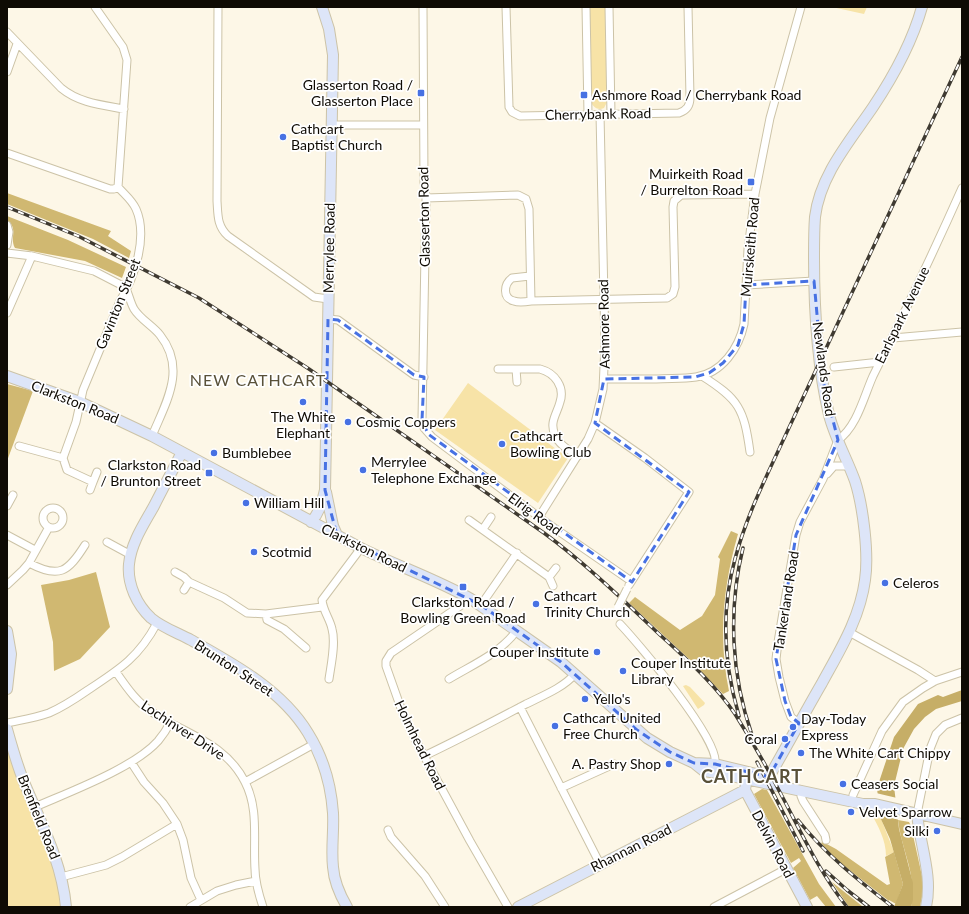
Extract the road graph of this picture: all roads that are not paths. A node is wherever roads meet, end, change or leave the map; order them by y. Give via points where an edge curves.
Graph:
1 (95, 7) edge
2 (218, 7) edge
3 (322, 7) edge
4 (423, 7) edge
5 (506, 7) edge
6 (586, 7) edge
7 (609, 7) edge
8 (688, 7) edge
9 (801, 7) edge
10 (922, 7) edge
11 (7, 32) edge
12 (17, 44) junction
13 (7, 72) edge
14 (124, 110) junction
15 (588, 114) junction
16 (600, 114) junction
17 (611, 114) junction
18 (423, 125) junction
19 (332, 126) junction
20 (7, 153) edge
21 (118, 187) junction
22 (962, 188) edge
23 (755, 194) junction
24 (426, 198) junction
25 (7, 225) edge
26 (7, 245) edge
27 (7, 253) edge
28 (32, 256) junction
29 (530, 276) junction
30 (814, 281) junction
31 (746, 285) junction
32 (127, 289) junction
33 (328, 299) junction
34 (603, 300) junction
35 (531, 301) junction
36 (7, 313) edge
37 (328, 319) junction
38 (962, 332) edge
39 (893, 338) junction
40 (880, 362) junction
41 (834, 367) dead end
42 (498, 369) dead end
43 (516, 369) junction
44 (702, 376) junction
45 (424, 377) junction
46 (7, 378) edge
47 (604, 379) junction
48 (517, 382) dead end
49 (80, 402) junction
50 (595, 423) junction
51 (424, 428) joint
52 (152, 436) junction
53 (838, 440) junction
54 (19, 446) dead end
55 (182, 452) junction
56 (750, 452) dead end
57 (578, 456) junction
58 (63, 458) junction
59 (848, 466) junction
60 (97, 472) dead end
61 (823, 479) junction
62 (93, 482) junction
63 (90, 490) dead end
64 (326, 494) junction
65 (13, 495) dead end
66 (7, 506) edge
67 (491, 517) dead end
68 (538, 517) junction
69 (469, 520) dead end
70 (315, 524) junction
71 (49, 527) dead end
72 (483, 529) junction
73 (7, 535) edge
74 (337, 535) junction
75 (107, 542) dead end
76 (84, 545) dead end
77 (361, 548) junction
78 (35, 550) junction
79 (517, 553) junction
80 (131, 555) junction
81 (29, 563) junction
82 (556, 568) dead end
83 (175, 572) dead end
84 (549, 578) junction
85 (631, 581) junction
86 (189, 582) junction
87 (7, 585) edge
88 (553, 586) dead end
89 (184, 590) dead end
90 (481, 605) junction
91 (460, 606) dead end
92 (322, 607) junction
93 (618, 607) dead end
94 (266, 614) junction
95 (157, 623) junction
96 (620, 624) dead end
97 (517, 630) junction
98 (7, 631) edge
99 (849, 632) junction
100 (306, 648) dead end
101 (116, 672) junction
102 (962, 672) edge
103 (575, 674) junction
104 (329, 679) dead end
105 (449, 679) dead end
106 (935, 681) junction
107 (7, 689) edge
108 (520, 707) junction
109 (962, 718) edge
110 (7, 723) edge
111 (170, 723) junction
112 (799, 724) junction
113 (7, 729) edge
114 (314, 744) junction
115 (424, 756) junction
116 (131, 762) junction
117 (694, 763) junction
118 (614, 764) dead end
119 (715, 764) junction
120 (769, 777) junction
121 (245, 782) junction
122 (746, 784) junction
123 (561, 788) junction
124 (802, 791) junction
125 (860, 798) junction
126 (35, 807) junction
127 (917, 814) junction
128 (177, 824) junction
129 (962, 824) edge
130 (388, 830) dead end
131 (826, 840) dead end
132 (600, 864) junction
133 (786, 869) junction
134 (61, 877) junction
135 (256, 881) junction
136 (201, 900) junction
137 (66, 907) edge
138 (190, 907) edge
139 (263, 907) edge
140 (347, 907) edge
141 (446, 907) edge
142 (508, 907) edge
143 (518, 907) edge
144 (714, 907) edge
145 (807, 907) edge
146 (926, 907) edge

1 - 14 street via 124,46 128,68
2 - 33 street via 220,227 228,236 314,297
3 - 19 main road, Merrylee Road via 332,49
4 - 18 street, Glasserton Road
5 - 15 street, Cherrybank Road via 510,110 520,116
6 - 15 street
7 - 17 street
8 - 17 street, Cherrybank Road via 690,97 686,110
9 - 23 street, Muirskeith Road via 770,118
10 - 30 main road, Newlands Road via 895,70 872,109 841,152 822,190 814,224
11 - 12 street
12 - 13 street
12 - 14 street via 69,95 78,100
14 - 21 street
15 - 16 street, Cherrybank Road
16 - 17 street, Cherrybank Road
16 - 34 street, Ashmore Road
18 - 19 street
18 - 24 street, Glasserton Road
19 - 33 main road, Merrylee Road
20 - 21 street via 110,189
21 - 32 street, Gavinton Street via 135,207 142,233 139,252
22 - 39 street, Earlspark Avenue
23 - 31 street, Muirskeith Road
23 - 34 street via 677,197 673,207 673,294 664,299
24 - 29 street via 518,195 524,197 529,209
24 - 45 street, Glasserton Road
25 - 26 street
27 - 28 street
28 - 32 street via 94,271
28 - 36 street
29 - 35 street
29 - 35 street via 512,278 505,288 507,296 512,301
30 - 31 street
30 - 53 main road, Newlands Road via 823,381 829,414
31 - 44 street, Muirskeith Road via 744,324 738,345 723,363
32 - 49 street, Gavinton Street via 94,362
32 - 52 street via 135,311 157,331 171,354 171,389
33 - 37 main road, Merrylee Road
34 - 35 street
34 - 47 street, Ashmore Road
37 - 45 street via 338,320 414,375
37 - 64 main road, Merrylee Road
38 - 39 street
39 - 40 street, Earlspark Avenue
40 - 41 street
40 - 53 street, Earlspark Avenue via 854,421 844,436
42 - 43 street
43 - 48 street
43 - 57 street via 546,370 558,381 562,395 554,416 553,430 560,442
44 - 47 street, Muirskeith Road
44 - 56 street via 727,393 741,410 747,428
45 - 51 street, Glasserton Road
46 - 49 main road, Clarkston Road
47 - 50 street, Ashmore Road
49 - 52 main road, Clarkston Road
49 - 58 street, Gavinton Street
50 - 57 street, Ashmore Road
50 - 85 street via 689,492
51 - 68 street, Elrig Road via 432,437
52 - 55 main road, Clarkston Road
53 - 59 main road, Newlands Road
53 - 61 street, Tankerland Road
54 - 58 street
55 - 70 main road, Clarkston Road
55 - 80 main road, Brunton Street via 140,532
57 - 68 street, Ashmore Road
58 - 62 street via 67,470
59 - 61 street, Tankerland Road via 834,466
59 - 99 main road, Newlands Road via 859,497 866,560 861,600
60 - 62 street
61 - 112 street, Tankerland Road via 800,522 796,535 776,659 784,701 791,717
62 - 63 street
64 - 70 main road, Merrylee Road
64 - 74 main road, Merrylee Road
65 - 66 street
67 - 72 street
68 - 85 street, Elrig Road
69 - 72 street
70 - 74 main road, Clarkston Road
71 - 78 street
72 - 79 street
73 - 78 street
74 - 77 main road, Clarkston Road
75 - 80 street
76 - 81 street via 71,565 61,571 44,570
77 - 90 main road, Clarkston Road via 455,590
77 - 92 street via 327,592 322,600
78 - 81 street
79 - 84 street
79 - 90 street
80 - 95 main road, Brunton Street via 129,566 132,589 140,604
81 - 87 street
82 - 84 street
83 - 86 street
84 - 88 street
85 - 93 street, bridge
86 - 89 street
86 - 94 street via 224,598 247,613
90 - 97 main road, Clarkston Road
91 - 115 street, Holmhead Road via 392,653 386,661 387,672 397,700
92 - 94 street
92 - 104 street via 332,628 333,637
94 - 100 street via 267,620 284,629
95 - 101 street via 140,650
95 - 114 main road, Brunton Street via 228,662 264,686 292,712
96 - 119 street via 694,717 716,756
97 - 103 main road, Clarkston Road
97 - 105 street via 497,650
98 - 107 main road via 11,654
99 - 106 street
99 - 112 main road, Newlands Road
101 - 110 street via 62,707 32,718
101 - 111 street, Lochinver Drive via 126,688 144,706
102 - 106 street
103 - 108 street via 569,681
103 - 117 main road, Clarkston Road via 647,738
106 - 125 street via 903,702 882,731
108 - 115 street
108 - 123 street
109 - 127 street via 945,725 936,734 930,749
111 - 116 street via 159,740
111 - 121 street, Lochinver Drive via 223,753
112 - 120 main road, Newlands Road
113 - 126 main road, Brenfield Road via 23,780
114 - 121 street
114 - 140 main road, Brunton Street via 328,780 333,814 334,872
115 - 142 street, Holmhead Road
116 - 126 street
116 - 128 street
117 - 119 main road, Clarkston Road
117 - 122 main road, Clarkston Road via 704,771
118 - 123 street
119 - 120 main road, Clarkston Road
120 - 122 main road, Clarkston Road
120 - 125 main road, Clarkston Road
121 - 135 street, Lochinver Drive via 254,810
122 - 124 main road, Clarkston Road
122 - 132 main road, Rhannan Road
122 - 133 main road, Delvin Road
123 - 132 street
124 - 125 main road, Clarkston Road
124 - 131 street via 803,801
125 - 127 main road
126 - 134 main road, Brenfield Road via 51,843
127 - 129 main road
127 - 146 main road via 928,879
128 - 134 street via 106,865
128 - 136 street via 184,840 191,878
130 - 141 street
132 - 143 main road, Rhannan Road
133 - 144 street
133 - 145 main road, Delvin Road
134 - 137 main road, Brenfield Road
135 - 136 street via 217,891
135 - 139 street, Lochinver Drive
136 - 138 street

